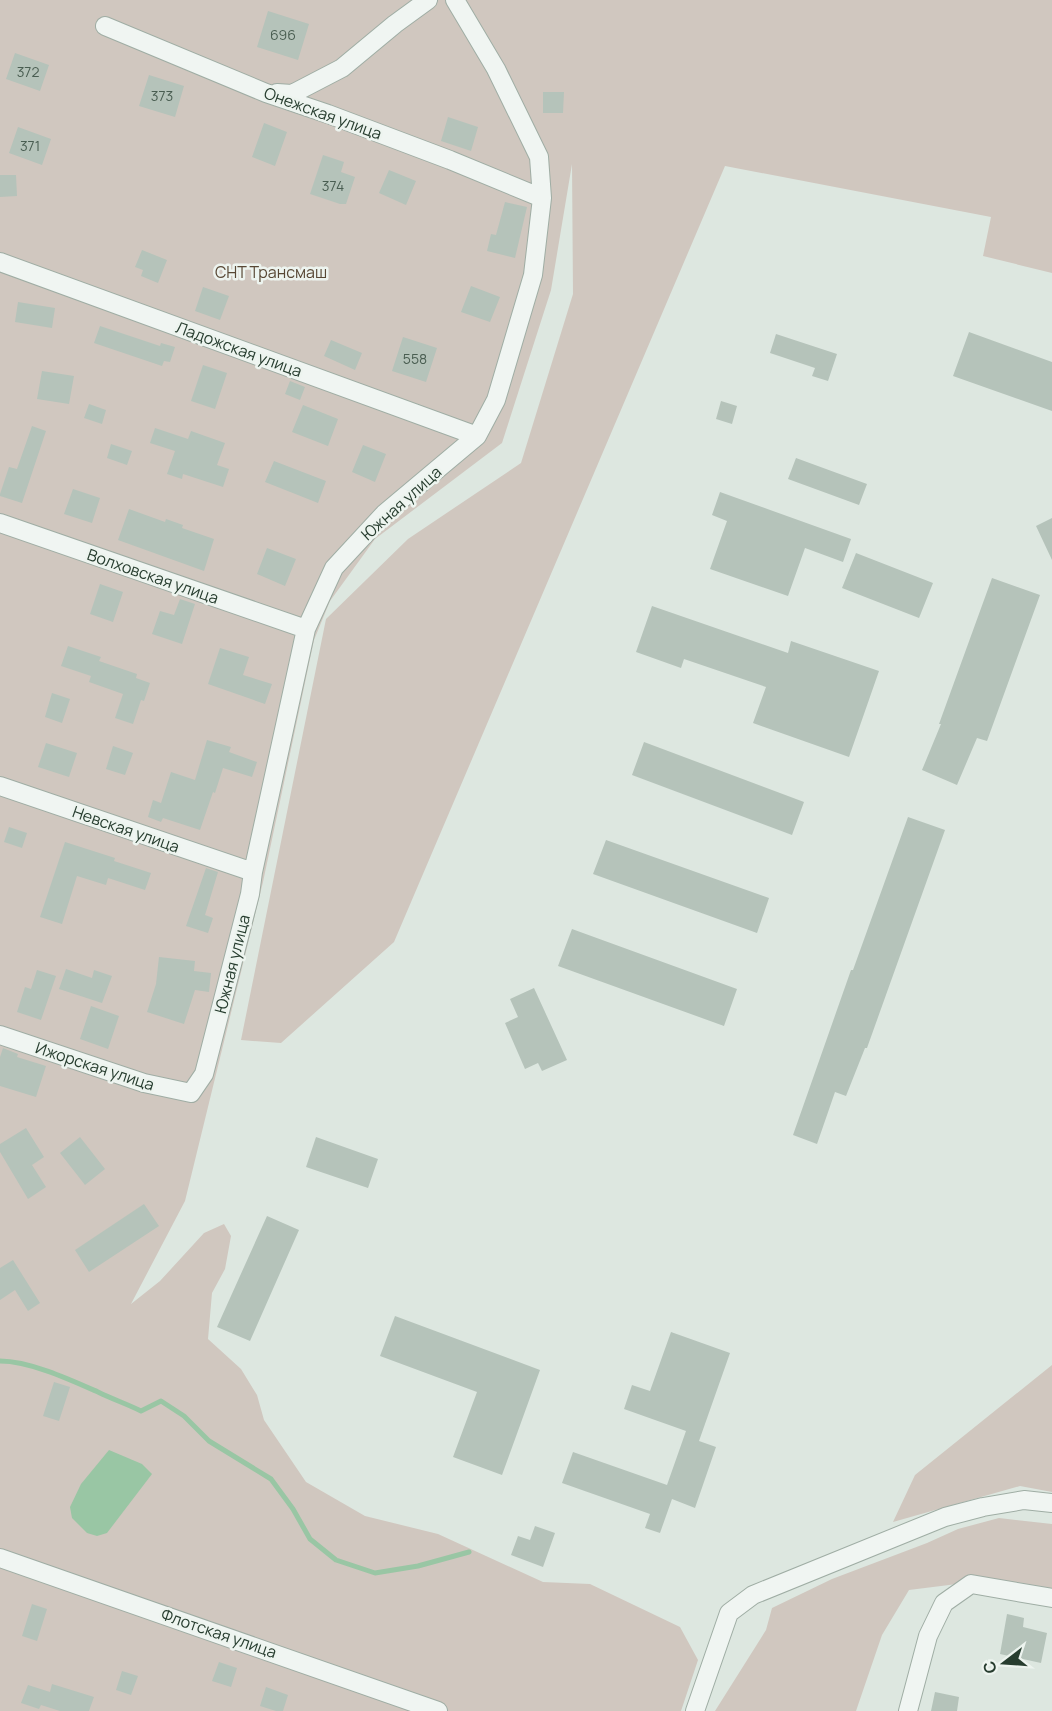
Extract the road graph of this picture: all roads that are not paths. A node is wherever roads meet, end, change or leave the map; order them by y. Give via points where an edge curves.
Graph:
1 (428, 0) edge
2 (455, 0) edge
3 (105, 26) dead end
4 (266, 93) junction
5 (542, 198) junction
6 (0, 262) edge
7 (477, 436) junction
8 (0, 524) edge
9 (306, 629) junction
10 (0, 786) edge
11 (253, 873) junction
12 (0, 1035) edge
13 (191, 1093) joint
14 (1052, 1503) edge
15 (0, 1558) edge
16 (1052, 1598) edge
17 (438, 1711) edge
18 (695, 1711) edge
19 (908, 1711) edge

1 - 4 street via 342,68 292,94
2 - 5 street, Южная улица via 496,69 539,157
3 - 4 street, Онежская улица
4 - 5 street, Онежская улица
5 - 7 street, Южная улица via 533,275 496,400
6 - 7 street, Ладожская улица
7 - 9 street, Южная улица via 384,514 334,568
8 - 9 street, Волховская улица
9 - 11 street, Южная улица
10 - 11 street, Невская улица
11 - 13 street, Южная улица via 204,1074
12 - 13 street, Ижорская улица via 144,1083
14 - 18 street via 1024,1500 945,1517 753,1595 729,1613
15 - 17 street, Флотская улица
16 - 19 street via 971,1584 944,1603 928,1636

